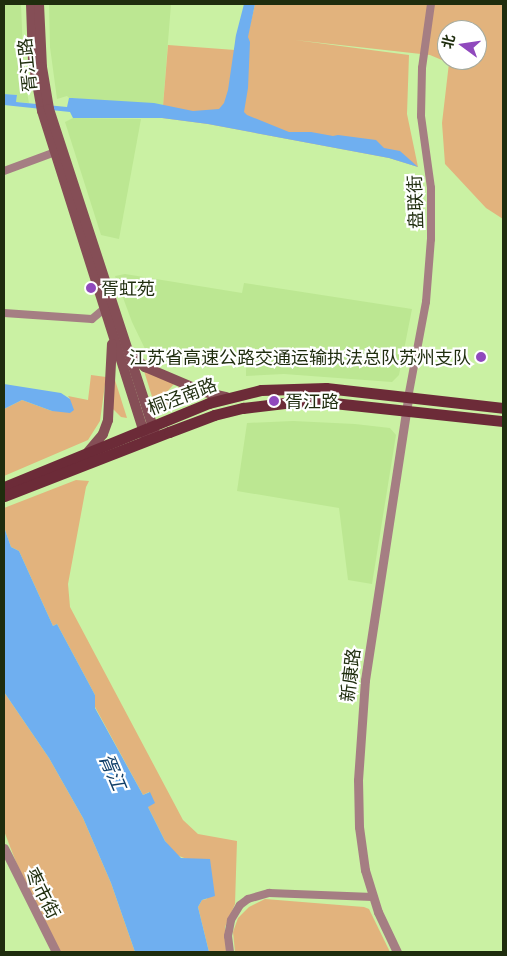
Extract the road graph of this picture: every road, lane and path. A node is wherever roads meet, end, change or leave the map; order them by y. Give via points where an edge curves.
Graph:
1 (31, 4) edge
2 (39, 4) edge
3 (431, 4) edge
4 (38, 67) junction
5 (53, 134) junction
6 (55, 152) junction
7 (4, 171) edge
8 (105, 308) junction
9 (4, 313) edge
10 (112, 330) junction
11 (128, 350) junction
12 (226, 397) junction
13 (408, 398) junction
14 (503, 408) edge
15 (404, 412) junction
16 (503, 421) edge
17 (150, 433) junction
18 (88, 452) junction
19 (4, 493) edge
20 (4, 848) edge
21 (7, 864) edge
22 (373, 897) junction
23 (56, 952) edge
24 (230, 952) edge
25 (397, 952) edge

1 - 4 main road, 胥江路
2 - 4 main road, 胥江路
3 - 13 street, 盘联街 via 422,68 421,116 431,188 431,239 426,302
4 - 5 main road, 胥江路 via 40,106
5 - 6 main road, 胥江路
5 - 11 main road, 胥江路
6 - 7 street
6 - 8 main road, 胥江路
8 - 9 street via 92,319
8 - 10 main road, 胥江路
10 - 17 main road, 胥江路
10 - 18 main road via 109,417 104,432
11 - 12 main road via 145,367 207,393
11 - 17 main road, 胥江路
12 - 13 main road, 桐泾南路 via 261,390 305,387
12 - 17 main road, 桐泾南路
13 - 14 main road, 桐泾南路
13 - 15 street, 新康路
15 - 16 main road, 桐泾南路
15 - 17 main road, 桐泾南路 via 324,402 285,403 229,411
15 - 22 street, 新康路 via 365,680 358,752 359,827
17 - 18 main road, 桐泾南路
17 - 19 main road, 桐泾南路
18 - 19 main road, 桐泾南路
20 - 21 street, 枣市街
21 - 23 street, 枣市街
22 - 24 street via 282,893 253,897 240,905 231,920
22 - 25 street, 新康路

